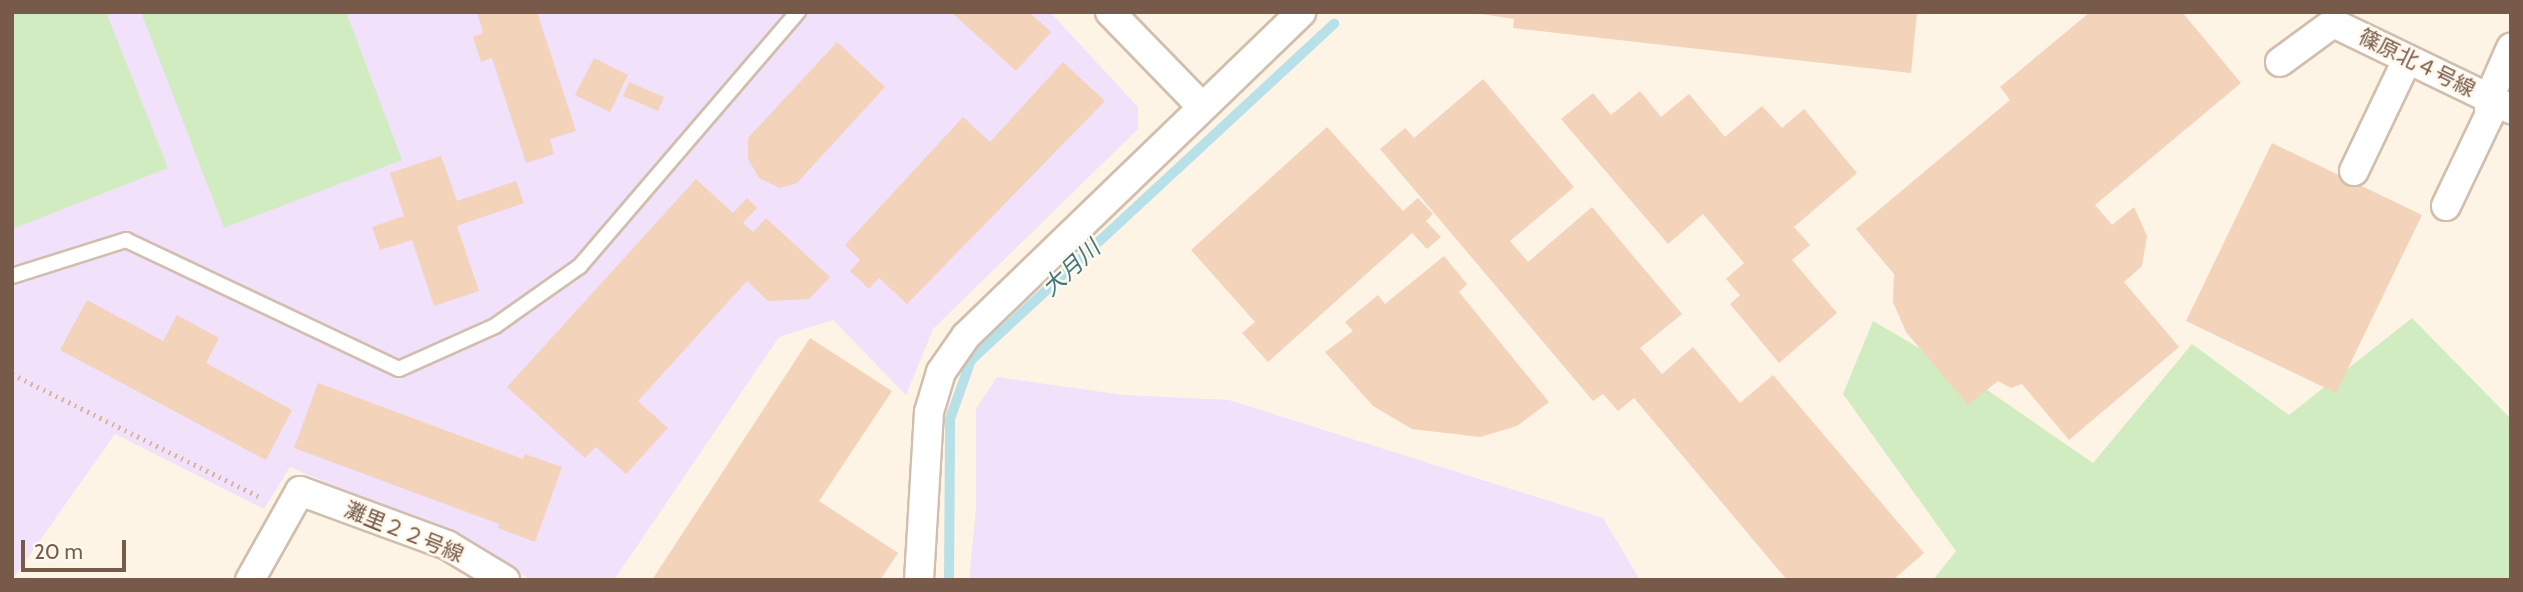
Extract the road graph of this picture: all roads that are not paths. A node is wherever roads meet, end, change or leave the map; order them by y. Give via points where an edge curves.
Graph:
1 (798, 12) edge
2 (1110, 12) edge
3 (1301, 12) edge
4 (2332, 18) edge
5 (2511, 48) edge
6 (2407, 60) junction
7 (2280, 61) dead end
8 (2500, 103) edge
9 (1202, 107) junction
10 (2354, 171) dead end
11 (2446, 206) dead end
12 (12, 276) edge
13 (250, 580) edge
14 (505, 580) edge
15 (919, 580) edge

1 - 12 lane via 580,266 495,326 399,369 126,240
2 - 9 street
3 - 9 street
4 - 6 street, 篠原北４号線
4 - 7 street
5 - 8 street, 篠原北４号線
6 - 8 street, 篠原北４号線
6 - 10 street
8 - 11 street via 2489,116
9 - 15 street via 966,336 941,372 929,412
13 - 14 street, 灘里２２号線 via 300,491 447,545

